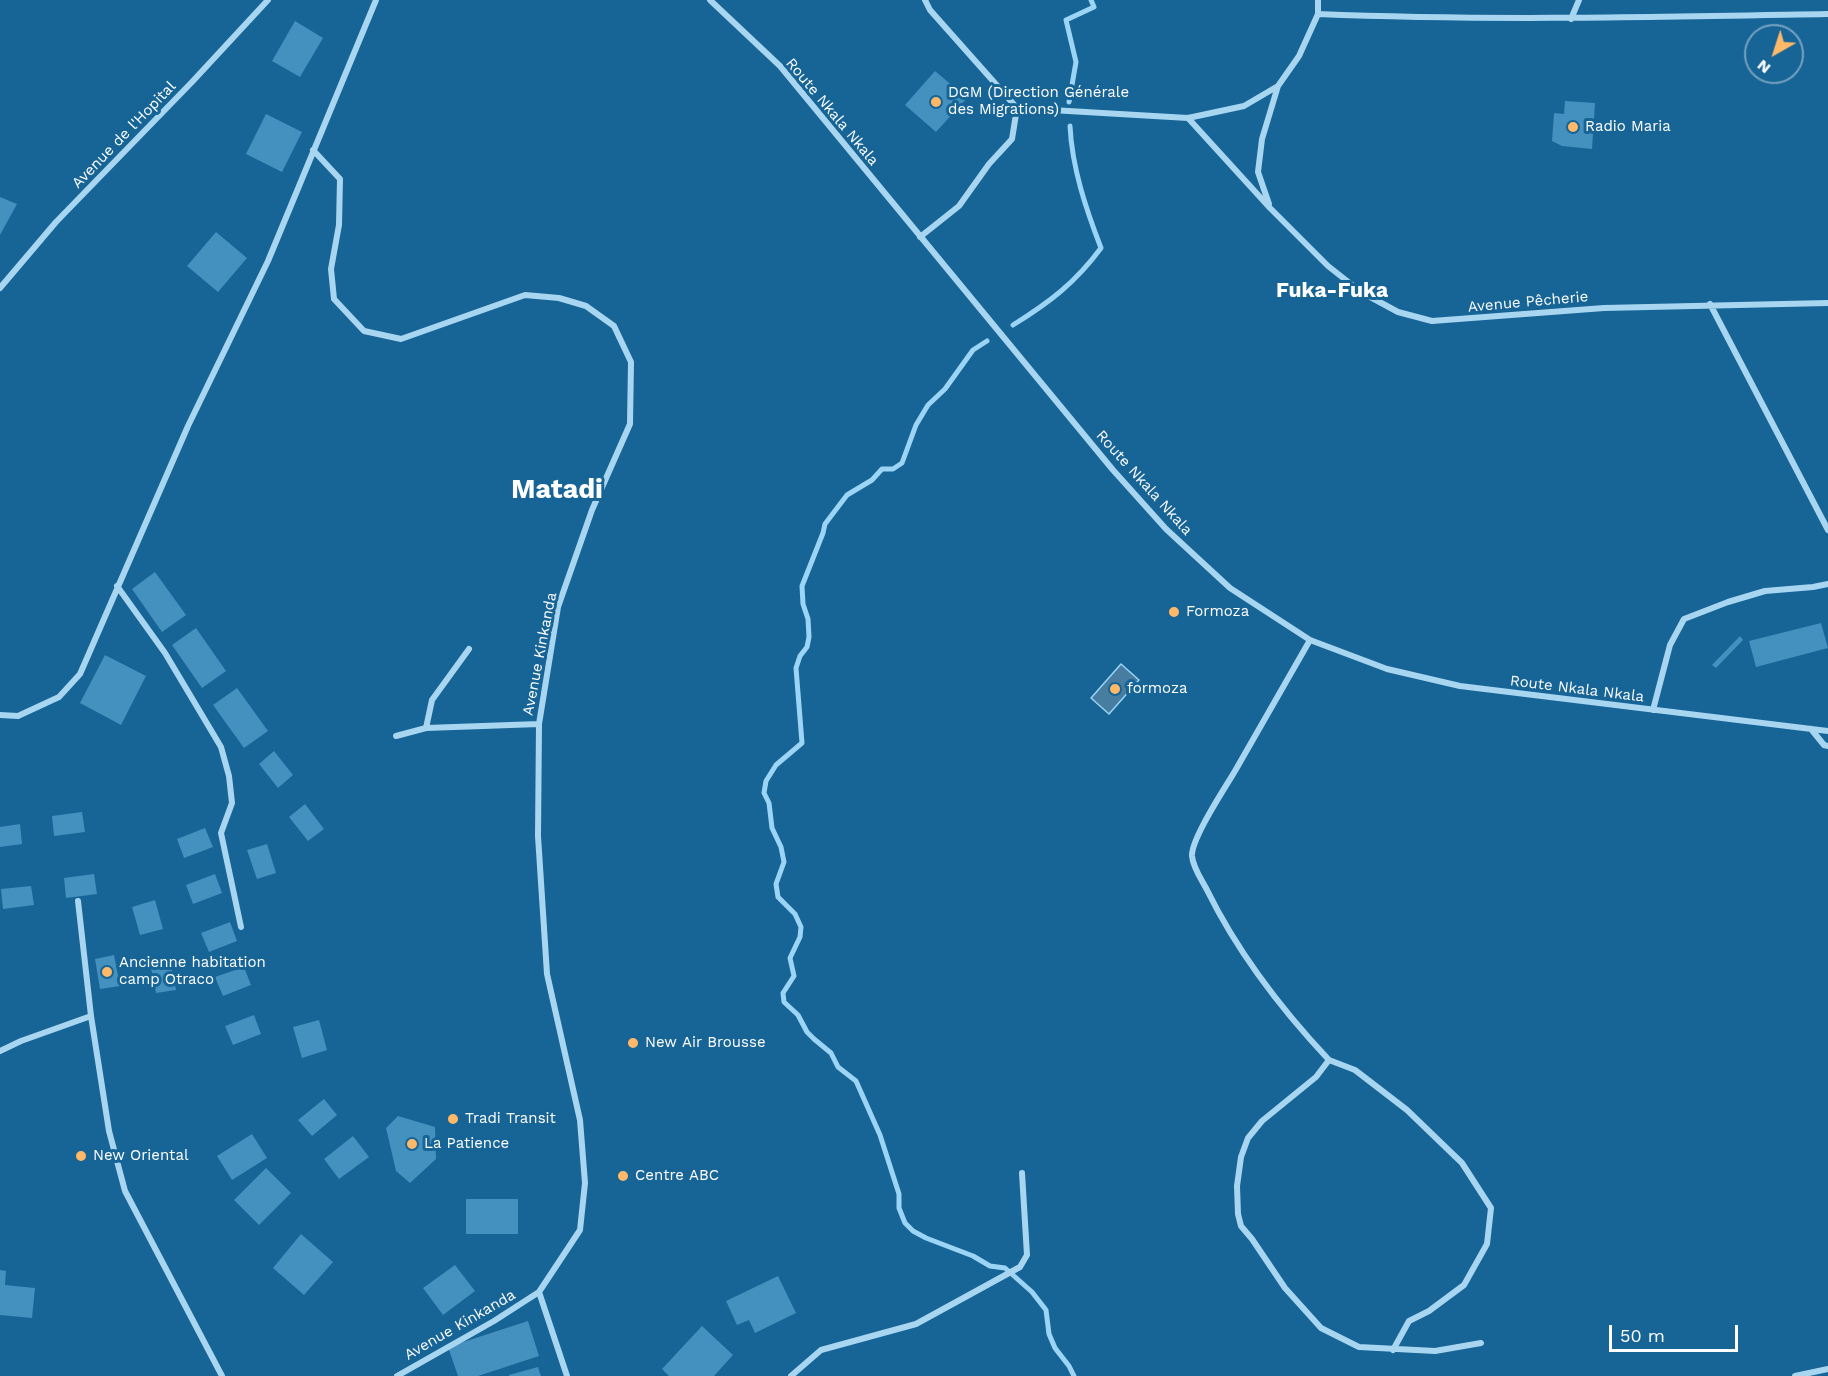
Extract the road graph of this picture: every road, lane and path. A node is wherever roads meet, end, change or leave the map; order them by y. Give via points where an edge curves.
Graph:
1 (268, 0) edge
2 (376, 0) edge
3 (710, 0) edge
4 (925, 0) edge
5 (1318, 0) edge
6 (1579, 0) edge
7 (1318, 14) junction
8 (1828, 14) edge
9 (1571, 19) junction
10 (1278, 86) junction
11 (1017, 108) junction
12 (1188, 118) junction
13 (313, 150) junction
14 (1270, 207) junction
15 (920, 237) junction
16 (0, 288) edge
17 (1828, 303) edge
18 (1710, 304) junction
19 (1828, 530) edge
20 (1828, 584) edge
21 (117, 586) junction
22 (1310, 640) junction
23 (469, 649) dead end
24 (1653, 710) junction
25 (0, 715) edge
26 (539, 724) junction
27 (426, 728) junction
28 (1812, 729) junction
29 (1828, 731) edge
30 (396, 736) dead end
31 (1828, 746) edge
32 (78, 901) dead end
33 (241, 927) dead end
34 (91, 1016) junction
35 (0, 1051) edge
36 (1329, 1060) junction
37 (1022, 1173) dead end
38 (539, 1292) junction
39 (1481, 1343) dead end
40 (1393, 1350) junction
41 (1828, 1369) edge
42 (222, 1376) edge
43 (397, 1376) edge
44 (567, 1376) edge
45 (791, 1376) edge
46 (1795, 1376) edge

1 - 16 street, Avenue de l'Hopital via 56,222
2 - 13 street
3 - 15 street, Route Nkala Nkala via 780,66
4 - 11 street
5 - 7 street
6 - 9 street
7 - 9 street
7 - 10 street via 1299,56
8 - 9 street
10 - 12 street via 1244,106
10 - 14 street via 1262,138 1258,172
11 - 12 street
11 - 15 street via 1012,139 959,206
12 - 14 street, Avenue Pêcherie
13 - 21 street via 268,261 188,426
13 - 26 street, Avenue Kinkanda via 340,179 339,225 331,269 334,299 364,331 400,339 525,295 560,298 586,306 614,326 631,362 630,424 592,510 558,607
14 - 18 street, Avenue Pêcherie via 1328,266 1361,292 1398,312 1432,321
15 - 22 street, Route Nkala Nkala via 1166,529 1230,588
17 - 18 street, Avenue Pêcherie
18 - 19 street
20 - 24 street via 1765,591 1684,619 1670,645
21 - 25 street via 80,674 59,698 18,716
21 - 33 street via 165,653 221,747 232,803 221,833
22 - 24 street, Route Nkala Nkala via 1387,669 1460,686
22 - 36 street via 1218,798 1192,855 1213,904 1245,957
23 - 27 street via 432,700
24 - 28 street, Route Nkala Nkala
26 - 27 street
26 - 38 street, Avenue Kinkanda via 538,836 547,974 580,1120 585,1183 580,1230
27 - 30 street
28 - 29 street, Route Nkala Nkala
28 - 31 street
32 - 34 street
34 - 35 street
34 - 42 street via 109,1131 126,1191
36 - 40 street via 1355,1070 1407,1110 1462,1163 1491,1208 1487,1244 1464,1286 1409,1321
36 - 40 street via 1317,1077 1262,1121 1248,1138 1237,1186 1238,1214 1241,1226 1285,1288 1321,1328 1359,1347
37 - 45 street via 1027,1255 1020,1267 916,1324 821,1350
38 - 43 street, Avenue Kinkanda
38 - 44 street
39 - 40 street via 1435,1351
41 - 46 street

